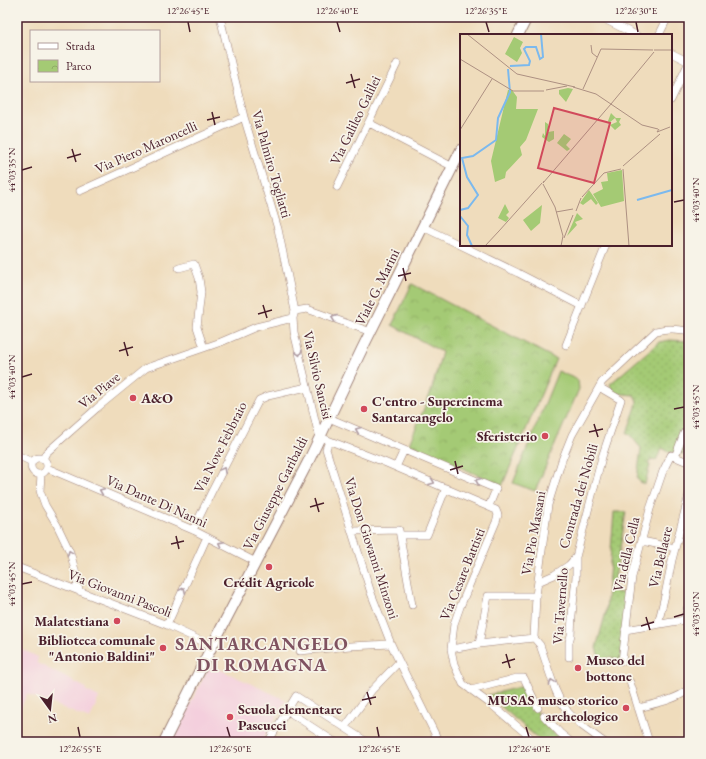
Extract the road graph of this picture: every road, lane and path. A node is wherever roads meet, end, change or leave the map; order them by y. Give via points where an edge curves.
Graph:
1 (220, 17) edge
2 (527, 17) edge
3 (600, 17) edge
4 (668, 17) edge
5 (518, 34) edge
6 (634, 34) edge
7 (660, 34) edge
8 (672, 53) edge
9 (687, 61) edge
10 (397, 64) dead end
11 (672, 98) edge
12 (244, 117) junction
13 (369, 123) junction
14 (460, 153) edge
15 (456, 165) edge
16 (337, 188) dead end
17 (80, 191) dead end
18 (423, 227) junction
19 (460, 245) edge
20 (462, 246) edge
21 (606, 246) edge
22 (179, 268) dead end
23 (582, 306) junction
24 (294, 315) junction
25 (689, 331) edge
26 (371, 332) junction
27 (566, 345) dead end
28 (204, 348) junction
29 (307, 387) junction
30 (599, 387) junction
31 (329, 418) junction
32 (684, 433) dead end
33 (324, 439) junction
34 (404, 450) junction
35 (17, 455) edge
36 (673, 456) junction
37 (43, 459) junction
38 (689, 461) edge
39 (32, 462) junction
40 (396, 467) junction
41 (47, 468) junction
42 (40, 474) junction
43 (446, 488) junction
44 (689, 495) edge
45 (489, 506) junction
46 (193, 530) junction
47 (352, 531) junction
48 (400, 535) junction
49 (208, 537) junction
50 (642, 541) junction
51 (675, 548) junction
52 (576, 557) junction
53 (256, 562) junction
54 (17, 567) edge
55 (538, 582) junction
56 (79, 591) junction
57 (536, 596) junction
58 (689, 603) edge
59 (412, 605) dead end
60 (658, 624) junction
61 (167, 625) junction
62 (625, 630) junction
63 (534, 638) junction
64 (391, 644) junction
65 (479, 644) junction
66 (212, 646) junction
67 (451, 648) junction
68 (300, 651) dead end
69 (569, 657) dead end
70 (399, 662) junction
71 (622, 662) dead end
72 (630, 682) dead end
73 (689, 689) edge
74 (471, 690) junction
75 (538, 708) dead end
76 (638, 708) junction
77 (292, 714) dead end
78 (544, 716) dead end
79 (345, 727) junction
80 (164, 742) edge
81 (269, 742) edge
82 (335, 742) edge
83 (367, 742) edge
84 (439, 742) edge
85 (536, 742) edge
86 (571, 742) edge
87 (604, 742) edge
88 (649, 742) edge

1 - 12 street, Via Palmiro Togliatti
2 - 5 main road
3 - 6 street
4 - 7 street
8 - 9 street
9 - 11 street
10 - 13 street, Via Galileo Galilei
12 - 17 street, Via Piero Maroncelli
12 - 24 street, Via Palmiro Togliatti via 278,229
13 - 15 street
13 - 16 street, Via Galileo Galilei
14 - 15 main road, Viale G. Marini
15 - 18 main road, Viale G. Marini
18 - 19 street
18 - 26 main road, Viale G. Marini
20 - 23 street
21 - 23 street
22 - 28 street via 194,264 197,271 201,292 197,327
23 - 27 street
26 -> 24 street, Via Piave via 307,309
24 - 28 street, Via Piave
24 -> 29 street, Via Silvio Sancisi via 294,332
25 - 30 street, Via Pio Massani via 656,331
26 - 31 main road, Viale G. Marini
28 - 37 street, Via Piave via 146,368 46,453
29 - 33 street, Via Silvio Sancisi via 317,428
46 -> 29 street, Via Nove Febbraio via 259,400
30 - 52 street, Contrada dei Nobili via 620,400
30 - 55 street, Via Pio Massani via 572,435 562,460 548,505
31 - 33 main road, Viale G. Marini
34 -> 31 street
32 - 36 street, Via della Cella
33 - 40 street
33 - 47 street, Via Don Giovanni Minzoni
33 - 53 main road, Via Giuseppe Garibaldi
34 - 40 street
45 -> 34 street via 496,489
35 - 39 street
36 - 38 street
36 - 50 street, Via della Cella via 663,471
37 - 39 street
37 - 41 street
39 - 42 street via 32,471
40 -> 43 street
41 - 42 street
46 -> 41 street, Via Dante Di Nanni
56 -> 42 street via 70,552 40,491
43 - 45 street
43 - 48 street via 427,535
44 - 51 street, Via Bellaere
45 - 67 street, Via Cesare Battisti via 496,510 498,515 460,607 454,624
46 - 49 street, Via Dante Di Nanni
47 - 48 street via 399,530
47 - 64 street, Via Don Giovanni Minzoni via 371,593
48 - 59 street
53 -> 49 street, Via Dante Di Nanni
61 -> 49 street
50 - 51 street
50 - 62 street, Via della Cella via 632,577
51 - 60 street, Via Bellaere
52 - 55 street, Contrada dei Nobili via 554,575
52 - 69 street, Via Tavernello
53 - 66 main road, Via Giuseppe Garibaldi
54 - 56 street, Via Giovanni Pascoli
55 - 57 street, Via Pio Massani
56 - 61 street, Via Giovanni Pascoli
57 - 63 street, Via Pio Massani
57 - 65 street via 488,596
58 - 60 street via 684,620
60 - 62 street
61 - 66 street, Via Giovanni Pascoli
62 - 71 street, Via della Cella
63 - 65 street
87 -> 63 street via 568,712 554,689 540,645
64 - 68 street
64 - 70 street, Via Don Giovanni Minzoni
65 - 67 street
66 - 80 main road, Via Giuseppe Garibaldi
67 - 74 street via 454,664 463,684
70 - 79 street via 372,690
70 - 84 street, Via Don Giovanni Minzoni
72 - 76 street
73 - 76 street via 660,703
74 - 75 street via 524,678
74 - 85 street
76 - 88 street
77 - 82 street
78 - 86 street
79 - 81 street via 296,696
79 - 83 street

